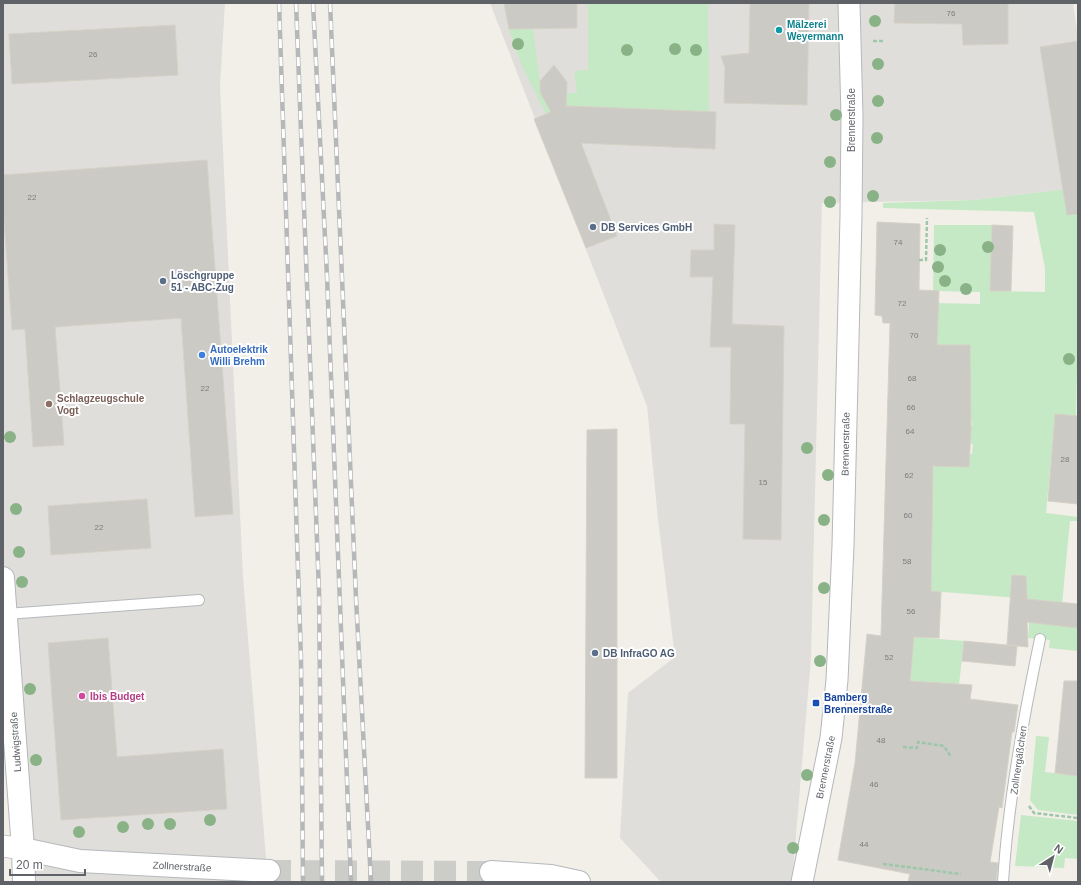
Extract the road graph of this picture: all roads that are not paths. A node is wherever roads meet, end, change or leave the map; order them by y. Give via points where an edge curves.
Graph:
1 (849, 3) edge
2 (3, 578) edge
3 (199, 600) dead end
4 (6, 614) junction
5 (1040, 639) dead end
6 (13, 848) edge
7 (270, 871) tunnel mouth
8 (491, 872) tunnel mouth
9 (24, 882) edge
10 (579, 882) edge
11 (802, 882) edge
12 (1002, 882) edge

1 - 11 street, Brennerstraße via 851,216 838,673 831,738
2 - 4 street, Ludwigstraße
3 - 4 lane
4 - 6 street, Ludwigstraße
5 - 12 lane, Zollnergäßchen via 1026,706 1006,835
6 - 7 street, Zollnerstraße via 80,861
6 - 9 street, Ludwigstraße
8 - 10 street via 551,876

